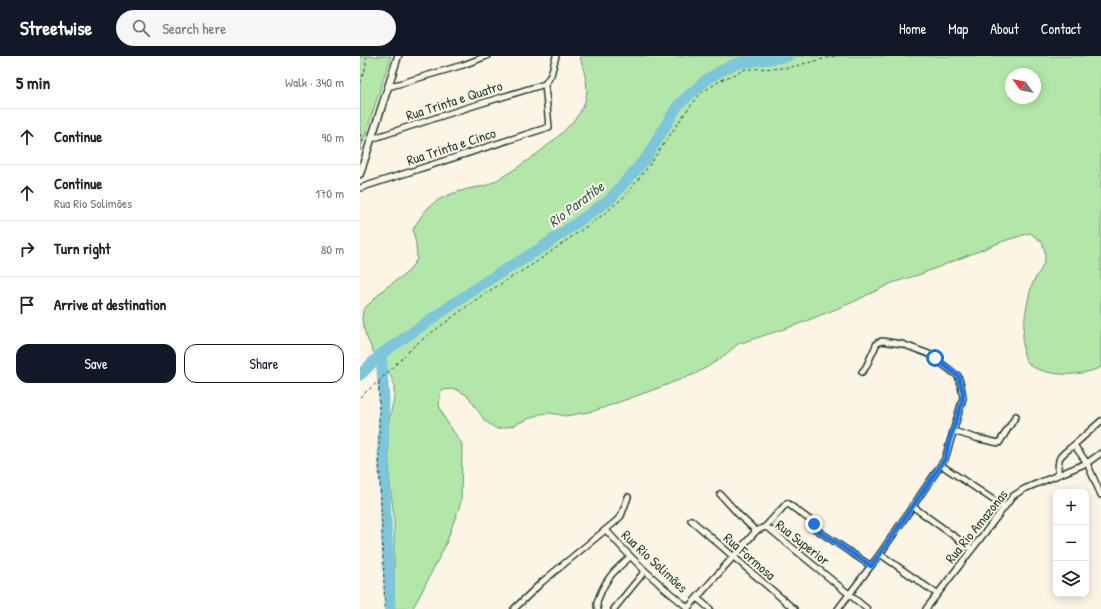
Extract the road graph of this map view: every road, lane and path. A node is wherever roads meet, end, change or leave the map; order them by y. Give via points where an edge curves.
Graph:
1 (366, 56) edge
2 (398, 56) edge
3 (487, 56) edge
4 (556, 56) edge
5 (835, 56) edge
6 (360, 82) edge
7 (545, 84) junction
8 (388, 87) junction
9 (371, 139) junction
10 (360, 174) edge
11 (360, 188) edge
12 (862, 372) dead end
13 (379, 381) junction
14 (360, 397) edge
15 (1016, 416) dead end
16 (1101, 421) edge
17 (954, 428) junction
18 (1074, 446) junction
19 (1101, 453) edge
20 (1087, 463) junction
21 (941, 465) junction
22 (1058, 474) junction
23 (720, 494) dead end
24 (1101, 495) edge
25 (628, 497) dead end
26 (912, 506) junction
27 (1004, 507) junction
28 (691, 520) dead end
29 (760, 529) junction
30 (606, 530) junction
31 (972, 549) junction
32 (880, 554) junction
33 (733, 556) junction
34 (630, 557) junction
35 (871, 566) junction
36 (644, 572) junction
37 (937, 594) junction
38 (850, 595) junction
39 (697, 598) junction
40 (688, 608) edge
41 (385, 609) edge
42 (514, 609) edge
43 (598, 609) edge
44 (614, 609) edge
45 (710, 609) edge
46 (794, 609) edge
47 (838, 609) edge
48 (867, 609) edge
49 (926, 609) edge

1 - 6 path via 366,67
2 - 8 street
3 - 8 street
4 - 7 street via 551,75
5 - 13 path via 787,68 746,69 721,80 701,93 624,197 535,263 481,296 415,344
7 - 9 street, Rua Trinta e Quatro
7 - 11 street, Rua Trinta e Cinco via 549,127
8 - 9 street
9 - 10 street
12 - 17 street via 880,342 902,344 929,354 952,370 960,380 963,398
13 - 14 path
13 - 41 path
15 - 17 street via 999,443 976,438
16 - 18 street
17 - 21 street
18 - 20 street
18 - 22 street via 1060,456
19 - 20 street, Rua Rio Amazonas
20 - 22 street, Rua Rio Amazonas
20 - 24 street
21 - 26 street
21 - 27 street
22 - 27 street, Rua Rio Amazonas via 1016,494
23 - 29 street, Rua Superior via 740,516
25 - 30 street via 619,519
26 - 31 street
26 - 32 street
27 - 31 street, Rua Rio Amazonas
28 - 33 street, Rua Formosa
29 - 33 street
29 - 35 street via 786,503 814,524 814,528
29 - 38 street, Rua Superior via 771,530
30 - 34 street, Rua Rio Solimões
30 - 42 street via 542,582
31 - 37 street, Rua Rio Amazonas
32 - 35 street
32 - 37 street
33 - 39 street
33 - 46 street, Rua Formosa
34 - 36 street, Rua Rio Solimões
34 - 43 street via 605,582 597,604
35 - 38 street
36 - 40 street, Rua Rio Solimões
36 - 44 street
37 - 49 street, Rua Rio Amazonas
38 - 47 street
38 - 48 street, Rua Superior
39 - 40 street
39 - 45 street

